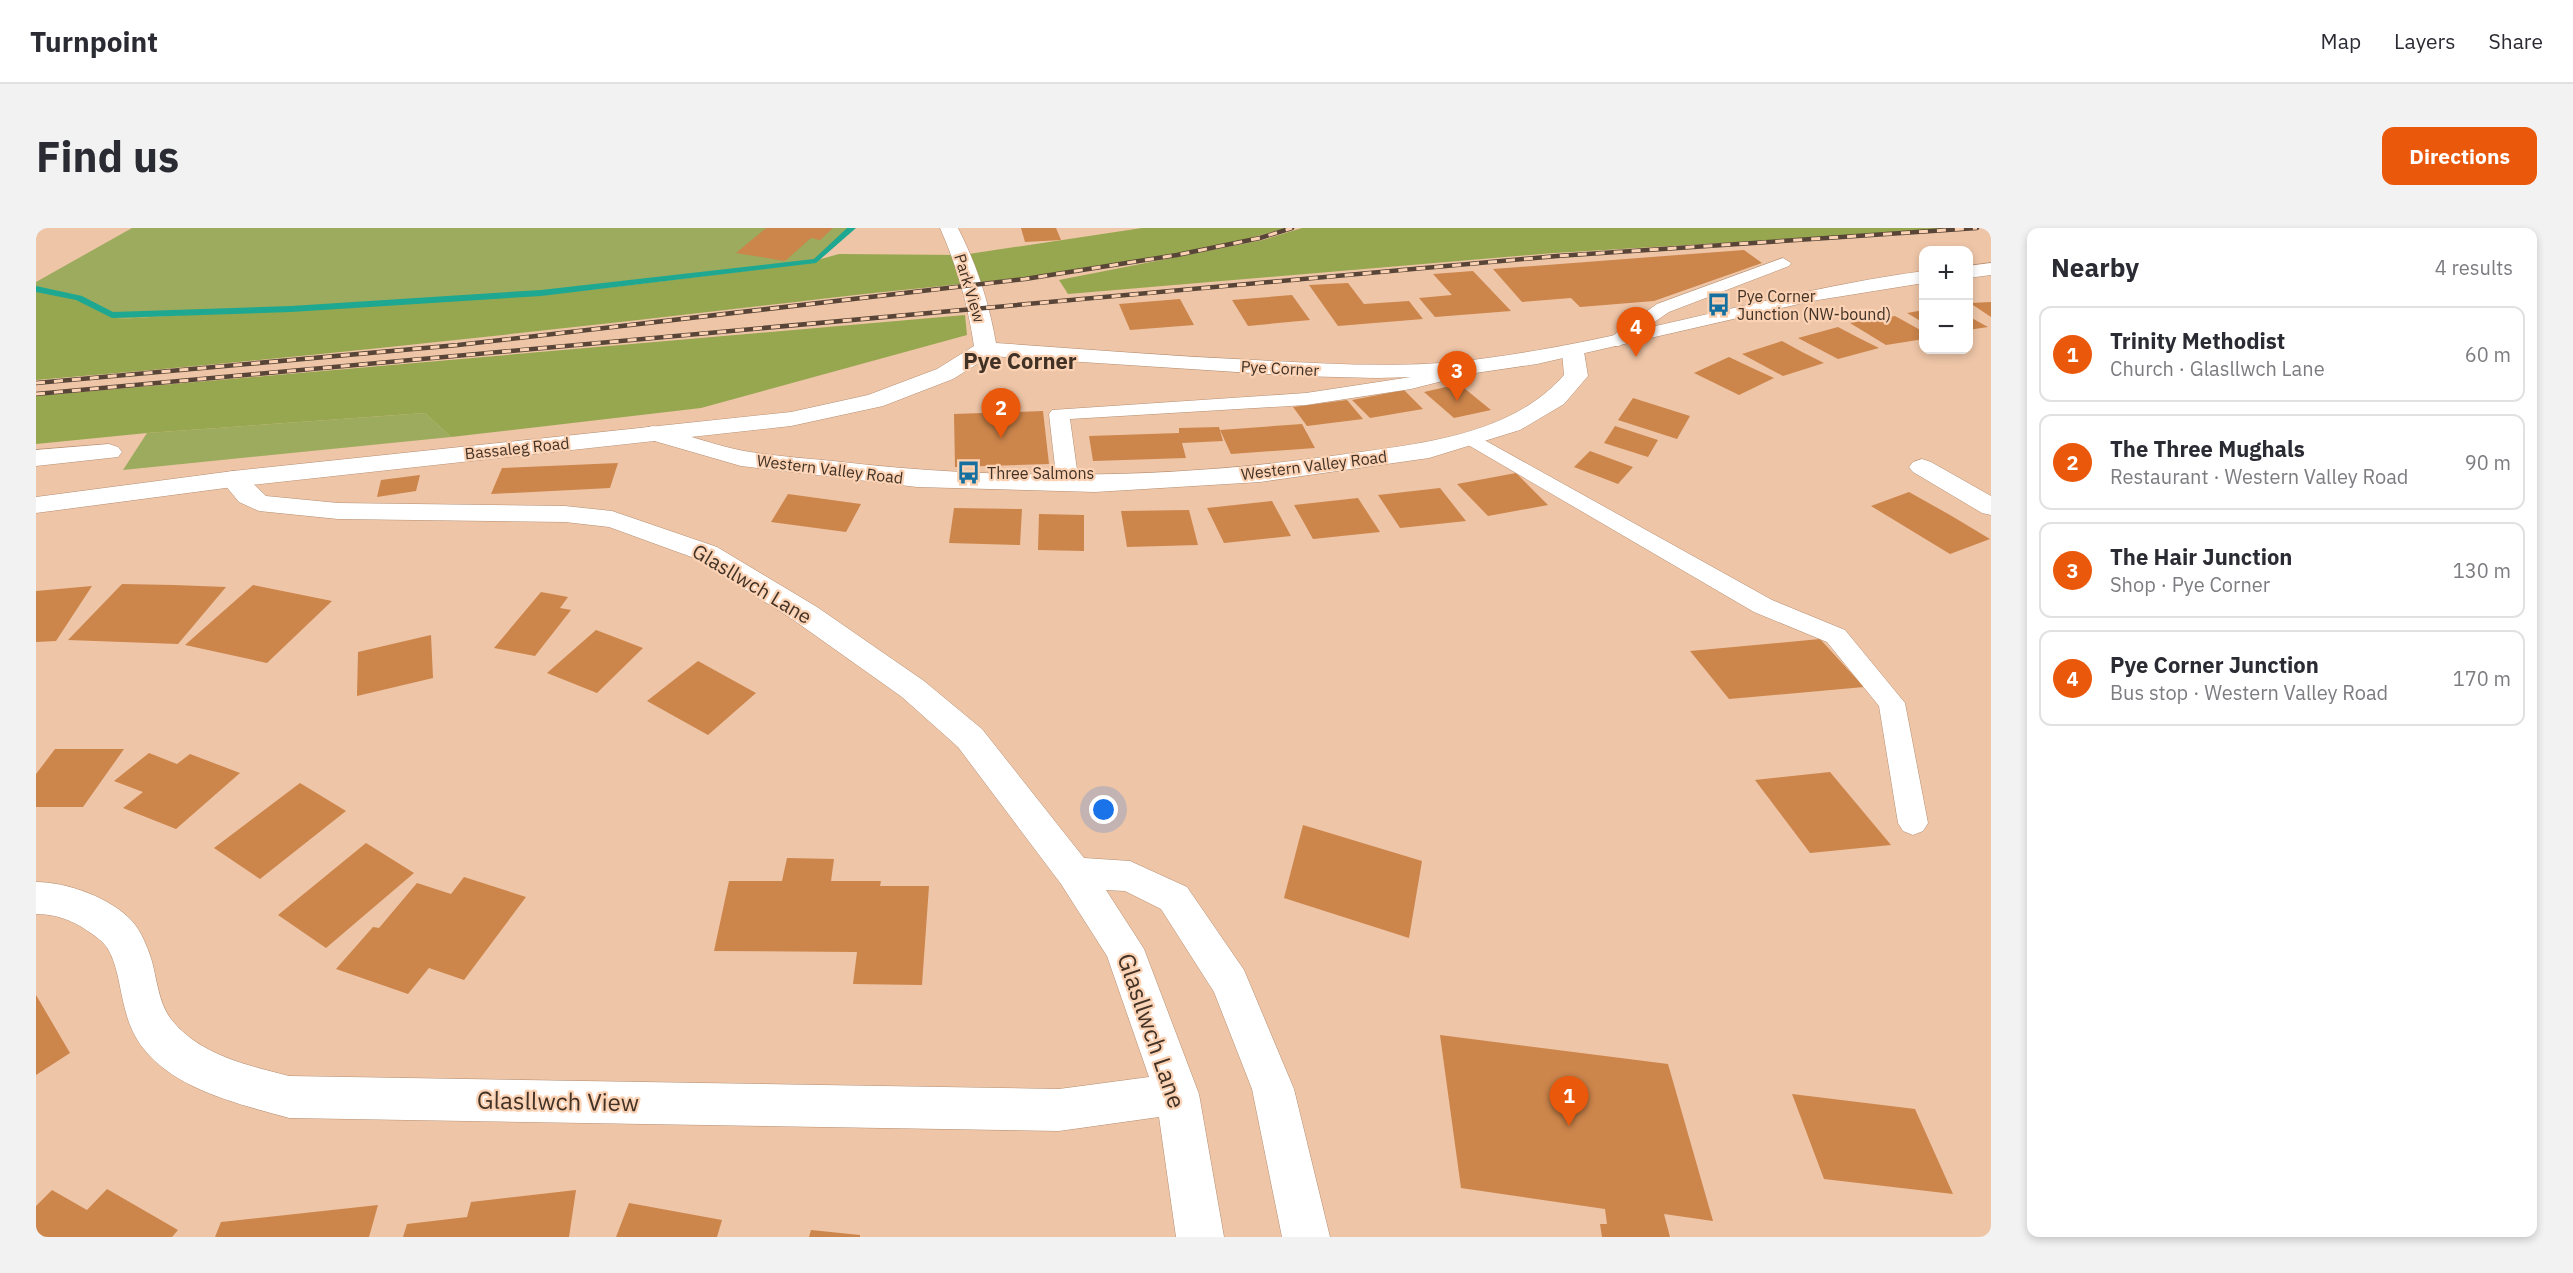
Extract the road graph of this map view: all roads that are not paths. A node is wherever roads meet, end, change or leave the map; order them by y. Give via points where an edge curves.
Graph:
1 (950, 228) edge
2 (1783, 263) dead end
3 (1991, 269) edge
4 (1973, 271) edge
5 (1919, 278) edge
6 (1613, 342) junction
7 (986, 349) junction
8 (1573, 352) junction
9 (1478, 366) junction
10 (653, 434) junction
11 (1470, 438) junction
12 (110, 452) dead end
13 (36, 458) edge
14 (1922, 467) dead end
15 (233, 479) junction
16 (1068, 483) junction
17 (36, 505) edge
18 (1991, 507) edge
19 (1913, 824) dead end
20 (1074, 873) junction
21 (36, 898) edge
22 (1177, 1094) junction
23 (1200, 1237) edge
24 (1306, 1237) edge

1 - 7 street, Park View via 975,297
2 - 6 lane via 1663,308
3 - 4 street
5 - 6 street via 1792,299
6 - 8 street
7 - 9 street, Pye Corner via 1348,372
7 - 10 street, Bassaleg Road via 945,374 875,401 791,418
8 - 9 street, Pye Corner
8 - 11 street, Western Valley Road via 1575,376 1556,399 1511,425
9 - 16 lane via 1412,383 1306,399 1059,414
10 - 15 street, Bassaleg Road
10 - 16 street, Western Valley Road via 741,458 917,479
11 - 16 street, Western Valley Road via 1428,450 1260,474
11 - 19 lane via 1763,606 1836,636 1892,703
12 - 13 street
14 - 18 street
15 - 17 street, Bassaleg Road
15 - 20 street, Glasllwch Lane via 259,503 338,511 565,514 612,519 707,554 806,614 913,689 970,738
20 - 22 street, Glasllwch Lane via 1124,949
20 - 24 street via 1130,876 1174,898 1230,983 1273,1089
21 - 22 street, Glasllwch View via 72,904 105,920 126,944 149,1023 167,1045 219,1078 289,1097 1059,1110
22 - 23 street, Glasllwch Lane

